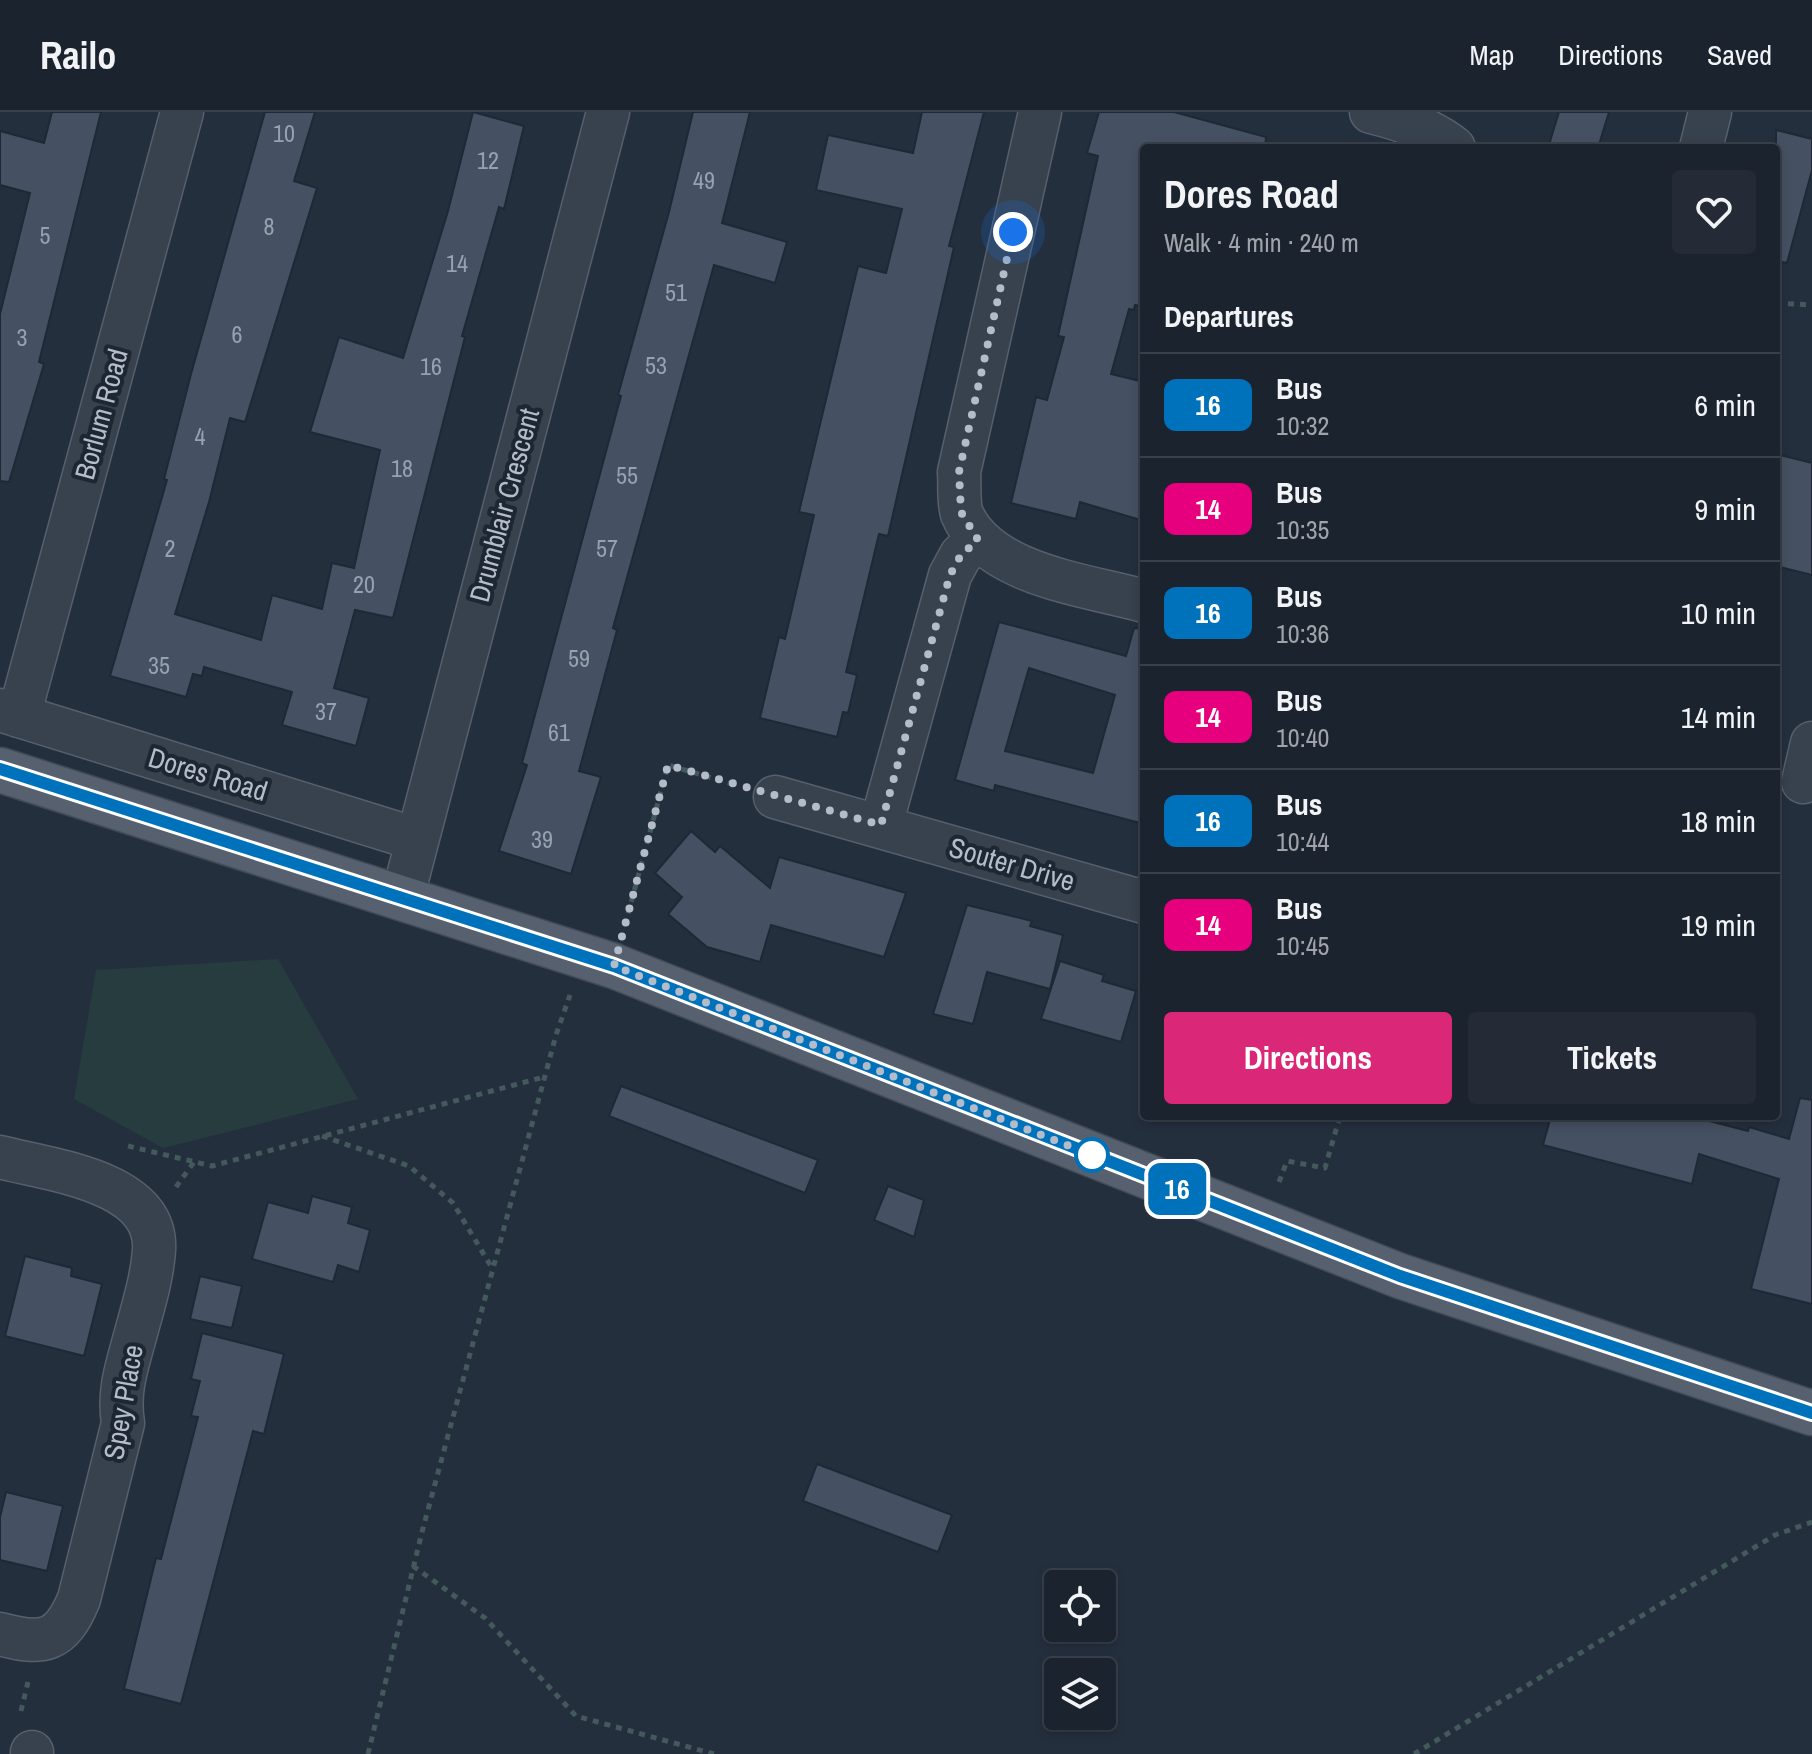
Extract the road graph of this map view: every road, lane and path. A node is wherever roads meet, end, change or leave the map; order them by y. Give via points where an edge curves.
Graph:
1 (182, 112) edge
2 (608, 112) edge
3 (1040, 112) edge
4 (1371, 112) edge
5 (1710, 112) edge
6 (1449, 144) edge
7 (1702, 144) edge
8 (1780, 303) edge
9 (1812, 305) edge
10 (978, 540) junction
11 (1140, 600) edge
12 (10, 713) edge
13 (0, 770) edge
14 (775, 797) joint
15 (881, 825) junction
16 (416, 839) junction
17 (402, 899) junction
18 (1140, 901) edge
19 (599, 962) junction
20 (545, 1076) junction
21 (1339, 1120) edge
22 (322, 1136) junction
23 (120, 1145) dead end
24 (0, 1157) edge
25 (1262, 1224) junction
26 (493, 1269) junction
27 (1812, 1413) edge
28 (1812, 1522) edge
29 (413, 1566) junction
30 (19, 1638) edge
31 (32, 1753) edge
32 (368, 1754) edge
33 (714, 1754) edge
34 (1414, 1754) edge

1 - 12 street, Borlum Road
2 - 16 street, Drumblair Crescent
3 - 10 street via 959,472 961,512
4 - 6 street
5 - 7 street
8 - 9 path
10 - 11 street via 999,558
10 - 15 street via 950,575
12 - 16 street, Dores Road
13 - 17 main road, Dores Road
14 - 15 street, Souter Drive
14 - 19 path via 668,765
15 - 18 street, Souter Drive
16 - 17 street, Drumblair Crescent
17 - 19 main road, Dores Road
19 - 20 path
19 - 25 main road, Dores Road via 863,1062
20 - 22 path
20 - 26 path
21 - 25 path via 1325,1168 1287,1161
22 - 23 path via 212,1166
22 - 26 path via 409,1166 453,1203
24 - 30 street, Spey Place via 96,1182 136,1203 150,1221 154,1247 119,1396 123,1423 79,1599 69,1623 54,1637
25 - 27 main road, Dores Road via 1400,1276
26 - 29 path
28 - 34 path via 1775,1535
29 - 32 path
29 - 33 path via 485,1618 576,1716
30 - 31 path via 14,1742

